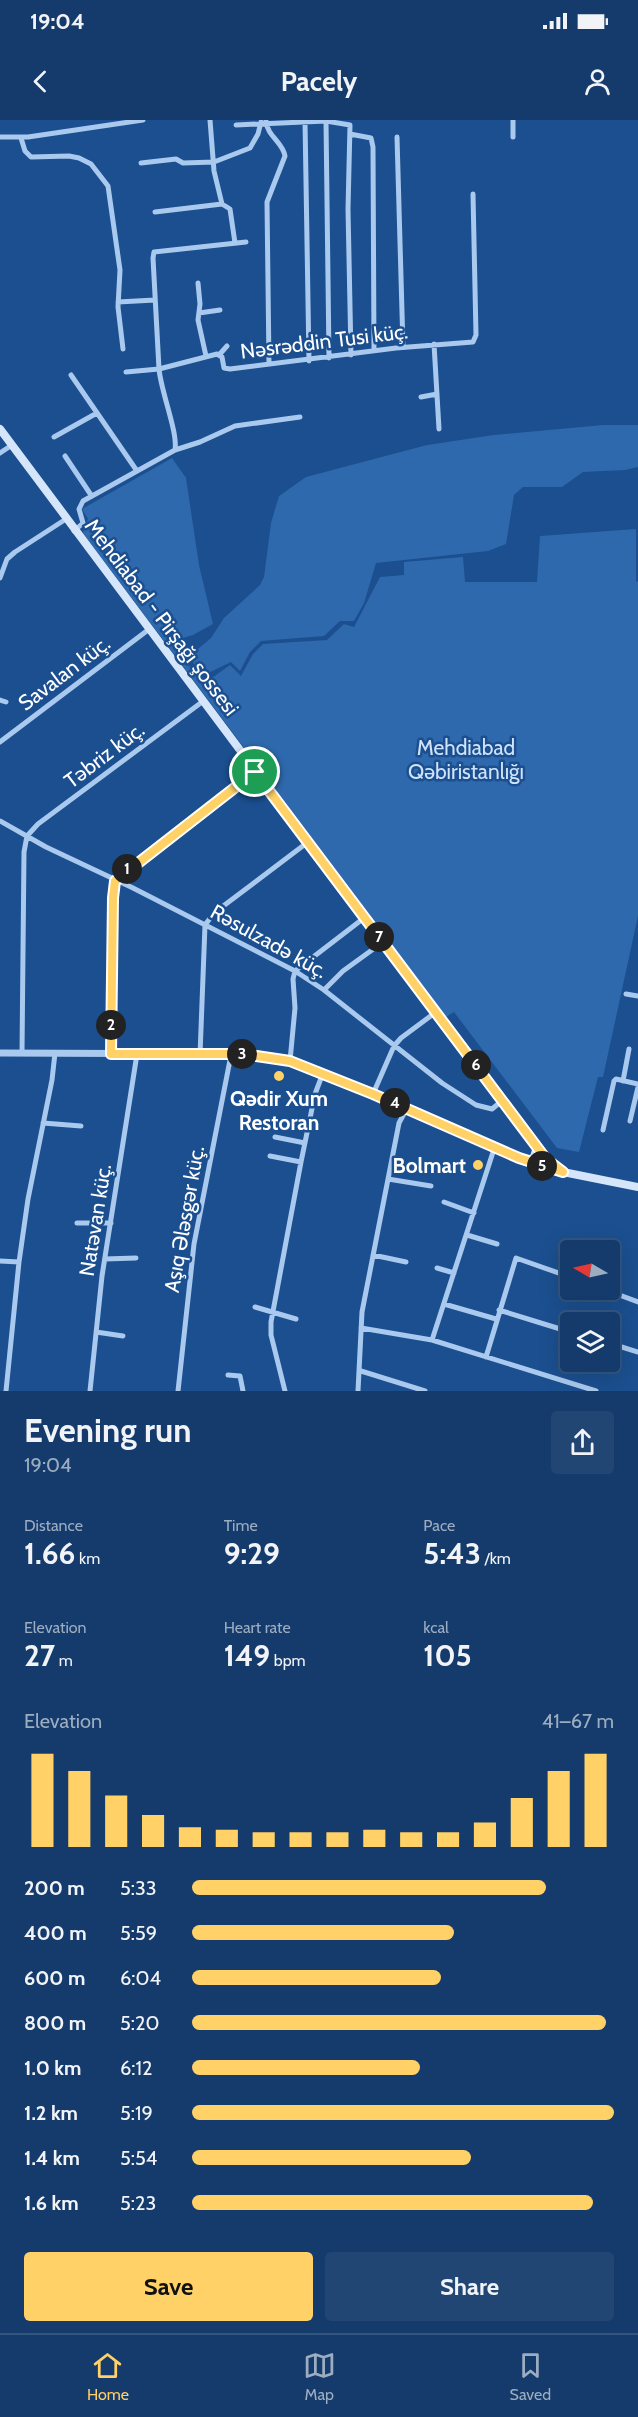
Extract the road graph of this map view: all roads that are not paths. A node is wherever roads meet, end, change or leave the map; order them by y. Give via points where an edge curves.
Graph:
1 (143, 120) edge
2 (210, 120) edge
3 (513, 120) edge
4 (264, 121) edge
5 (305, 121) edge
6 (326, 121) edge
7 (236, 125) dead end
8 (350, 134) junction
9 (0, 137) edge
10 (397, 137) dead end
11 (513, 137) dead end
12 (21, 138) junction
13 (214, 162) junction
14 (141, 163) dead end
15 (473, 194) dead end
16 (222, 204) junction
17 (155, 212) dead end
18 (246, 242) dead end
19 (235, 243) junction
20 (198, 283) dead end
21 (155, 300) junction
22 (118, 302) junction
23 (220, 310) dead end
24 (199, 313) junction
25 (434, 344) junction
26 (227, 346) dead end
27 (403, 347) junction
28 (123, 349) dead end
29 (374, 350) junction
30 (219, 355) junction
31 (351, 355) junction
32 (206, 356) junction
33 (329, 358) junction
34 (309, 360) junction
35 (269, 364) junction
36 (159, 369) junction
37 (126, 372) dead end
38 (71, 375) dead end
39 (437, 394) junction
40 (421, 397) dead end
41 (97, 413) junction
42 (300, 417) dead end
43 (0, 429) edge
44 (439, 429) dead end
45 (54, 437) dead end
46 (12, 445) junction
47 (175, 450) junction
48 (0, 453) edge
49 (65, 456) dead end
50 (137, 471) junction
51 (91, 495) junction
52 (66, 519) junction
53 (74, 531) junction
54 (7, 559) junction
55 (0, 561) edge
56 (0, 578) edge
57 (148, 630) junction
58 (202, 702) junction
59 (0, 742) edge
60 (255, 772) junction
61 (0, 821) edge
62 (27, 836) junction
63 (308, 842) junction
64 (115, 881) junction
65 (364, 918) junction
66 (205, 925) junction
67 (383, 942) junction
68 (295, 971) junction
69 (324, 990) junction
70 (626, 994) dead end
71 (638, 996) edge
72 (436, 1012) junction
73 (394, 1046) junction
74 (629, 1049) dead end
75 (0, 1053) edge
76 (22, 1053) junction
77 (55, 1053) junction
78 (111, 1054) junction
79 (137, 1054) junction
80 (200, 1054) junction
81 (231, 1054) junction
82 (290, 1061) junction
83 (323, 1072) junction
84 (623, 1081) junction
85 (638, 1086) edge
86 (373, 1094) junction
87 (503, 1100) junction
88 (407, 1108) junction
89 (630, 1121) dead end
90 (43, 1123) junction
91 (81, 1126) dead end
92 (603, 1130) dead end
93 (275, 1137) dead end
94 (305, 1143) junction
95 (495, 1146) junction
96 (537, 1147) junction
97 (270, 1156) dead end
98 (527, 1161) junction
99 (301, 1162) junction
100 (544, 1162) junction
101 (388, 1179) junction
102 (430, 1186) dead end
103 (638, 1187) edge
104 (444, 1202) dead end
105 (474, 1213) junction
106 (77, 1223) dead end
107 (111, 1223) junction
108 (467, 1235) junction
109 (497, 1244) dead end
110 (373, 1255) junction
111 (105, 1258) junction
112 (136, 1258) dead end
113 (0, 1262) edge
114 (19, 1262) junction
115 (406, 1262) dead end
116 (437, 1268) dead end
117 (454, 1273) junction
118 (560, 1273) edge
119 (620, 1295) edge
120 (638, 1302) edge
121 (444, 1304) junction
122 (255, 1306) dead end
123 (499, 1310) junction
124 (273, 1312) junction
125 (296, 1319) dead end
126 (496, 1319) junction
127 (362, 1328) junction
128 (560, 1329) edge
129 (96, 1332) junction
130 (123, 1336) dead end
131 (432, 1341) junction
132 (620, 1347) edge
133 (638, 1352) edge
134 (486, 1357) junction
135 (361, 1371) junction
136 (228, 1375) dead end
137 (6, 1391) edge
138 (90, 1391) edge
139 (178, 1391) edge
140 (243, 1391) edge
141 (285, 1391) edge
142 (358, 1391) edge
143 (425, 1391) edge
144 (596, 1391) edge

1 - 12 street
2 - 13 street
3 - 11 street
4 - 5 street
4 - 7 street
4 - 13 street via 250,148
4 - 35 street via 285,156 267,202
5 - 6 street
5 - 34 street
6 - 8 street via 348,123
6 - 33 street
8 - 29 street via 371,138 373,147
8 - 31 street
9 - 12 street
10 - 27 street
12 - 22 street via 31,157 79,158 103,177 116,231
13 - 14 street via 183,163 176,159
13 - 16 street
15 - 25 street, Nəsrəddin Tusi küç. via 475,340
16 - 17 street
16 - 19 street via 230,209
18 - 19 street
19 - 21 street via 154,252
20 - 24 street
21 - 22 street
21 - 36 street
22 - 28 street
23 - 24 street
24 - 32 street
25 - 27 street, Nəsrəddin Tusi küç.
25 - 39 street
26 - 30 street
27 - 29 street, Nəsrəddin Tusi küç.
29 - 31 street, Nəsrəddin Tusi küç.
30 - 32 street, Nəsrəddin Tusi küç.
30 - 35 street, Nəsrəddin Tusi küç. via 227,369
31 - 33 street, Nəsrəddin Tusi küç.
32 - 36 street, Nəsrəddin Tusi küç.
33 - 34 street, Nəsrəddin Tusi küç.
34 - 35 street, Nəsrəddin Tusi küç.
36 - 37 street, Nəsrəddin Tusi küç.
36 - 47 street
38 - 41 street
39 - 40 street
39 - 44 street
41 - 45 street
41 - 50 street
42 - 47 street via 235,426
43 - 46 main road, Mehdiabad - Pirşağı şossesi
46 - 48 street
46 - 52 main road, Mehdiabad - Pirşağı şossesi
47 - 50 street
49 - 51 street
50 - 51 street
51 - 53 street via 80,504 83,523
52 - 53 main road, Mehdiabad - Pirşağı şossesi
52 - 54 street
53 - 57 main road, Mehdiabad - Pirşağı şossesi
54 - 55 street
54 - 56 street
57 - 58 main road, Mehdiabad - Pirşağı şossesi
57 - 59 street, Savalan küç.
58 - 60 main road, Mehdiabad - Pirşağı şossesi
58 - 62 street, Təbriz küç.
60 - 63 main road, Mehdiabad - Pirşağı şossesi
60 - 64 street
61 - 62 street, Rəsulzadə küç.
62 - 64 street, Rəsulzadə küç.
62 - 76 street
63 - 65 main road, Mehdiabad - Pirşağı şossesi
63 - 66 street via 214,913
64 - 66 street, Rəsulzadə küç.
64 - 78 street
65 - 67 main road, Mehdiabad - Pirşağı şossesi
65 - 68 street
66 - 68 street, Rəsulzadə küç.
66 - 80 street
67 - 69 street
67 - 72 main road, Mehdiabad - Pirşağı şossesi
68 - 69 street, Rəsulzadə küç.
68 - 82 street
69 - 73 street, Rəsulzadə küç.
70 - 71 street
72 - 73 street
72 - 87 main road, Mehdiabad - Pirşağı şossesi
73 - 86 street
73 - 87 street, Rəsulzadə küç. via 476,1105 492,1109
74 - 84 street
75 - 76 street
76 - 77 street
77 - 78 street
77 - 90 street
78 - 79 street
79 - 80 street
79 - 107 street, Natəvan küç.
80 - 81 street
81 - 82 street
81 - 139 street, Aşıq Ələsgər küç. via 194,1244
82 - 83 street
83 - 86 street
83 - 94 street
84 - 85 street
84 - 92 street via 614,1081
85 - 89 street
86 - 88 street
87 - 96 main road, Mehdiabad - Pirşağı şossesi
88 - 95 street
88 - 101 street via 399,1123
90 - 91 street
90 - 114 street
93 - 94 street
94 - 99 street
95 - 98 street
95 - 105 street
96 - 98 main road via 534,1157
96 - 100 main road, Mehdiabad - Pirşağı şossesi
97 - 99 street
98 - 100 street
99 - 124 street
100 - 103 main road, Mehdiabad - Pirşağı şossesi via 560,1170
101 - 102 street
101 - 110 street
104 - 105 street
105 - 108 street
106 - 107 street
107 - 111 street, Natəvan küç.
108 - 109 street
108 - 117 street
110 - 115 street
110 - 127 street
111 - 112 street
111 - 129 street, Natəvan küç.
113 - 114 street
114 - 137 street
116 - 117 street
117 - 121 street
118 - 123 street via 516,1258
119 - 120 street
121 - 126 street
121 - 131 street
122 - 124 street
123 - 126 street
123 - 128 street
124 - 125 street
124 - 141 street via 271,1335
126 - 134 street
127 - 131 street
127 - 135 street
129 - 130 street
129 - 138 street, Natəvan küç.
131 - 134 street
132 - 133 street
134 - 144 street
135 - 142 street
135 - 143 street
136 - 140 street via 240,1376

